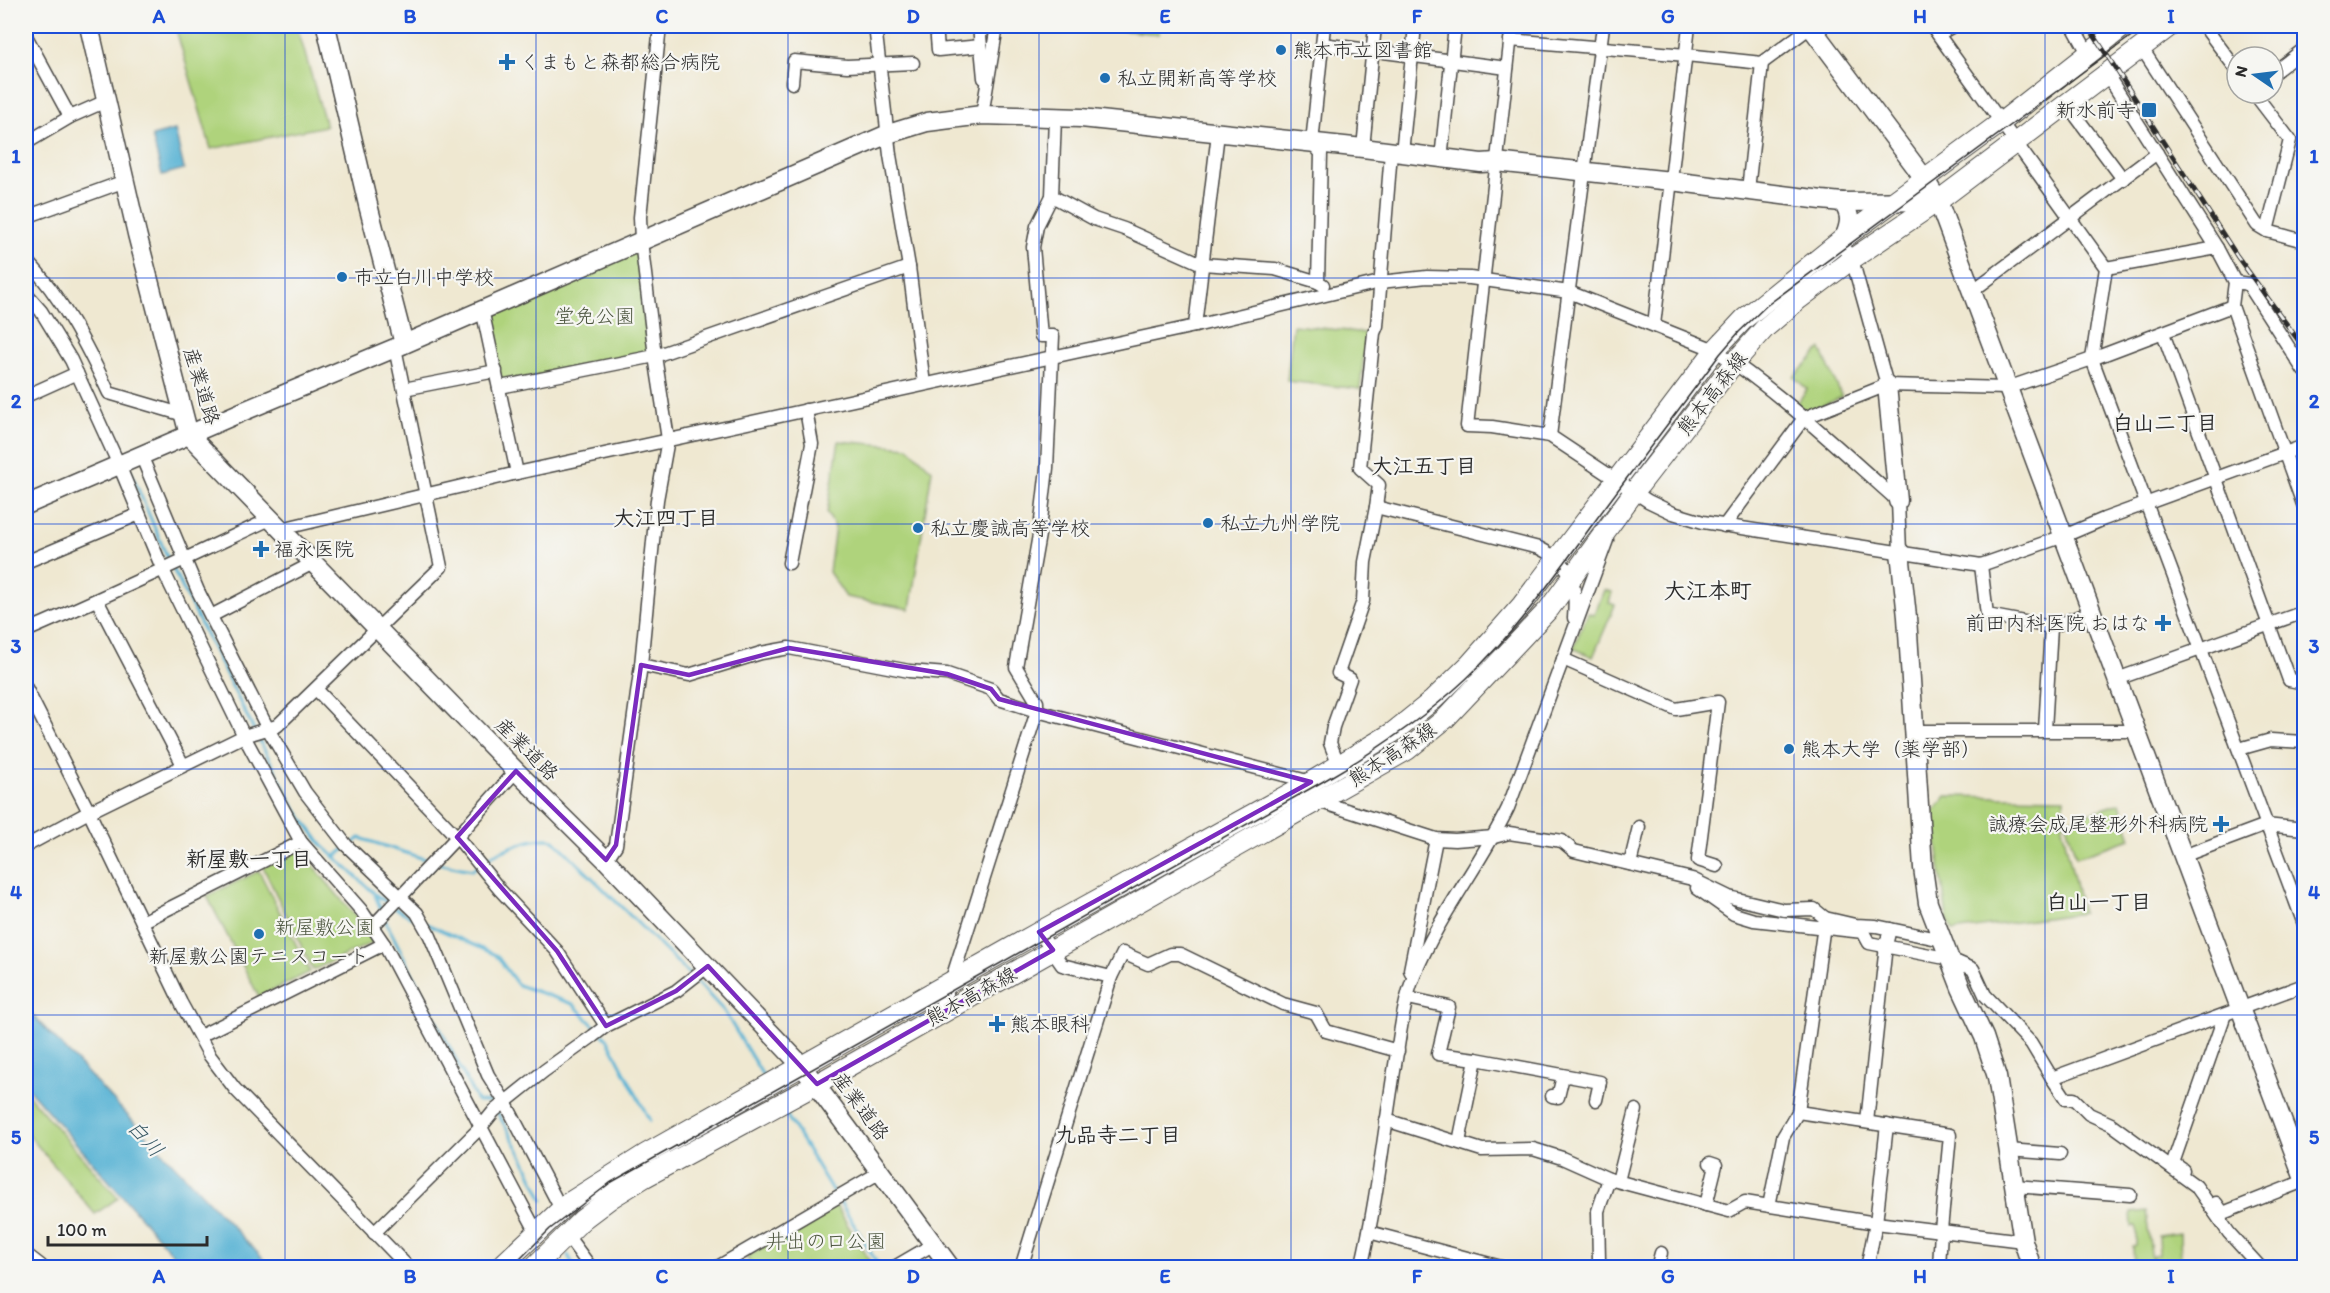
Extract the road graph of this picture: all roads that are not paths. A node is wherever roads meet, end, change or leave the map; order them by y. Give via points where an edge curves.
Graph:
1 (89, 26) edge
2 (326, 26) edge
3 (660, 26) edge
4 (875, 26) edge
5 (936, 26) edge
6 (980, 26) edge
7 (997, 26) edge
8 (1324, 26) edge
9 (1376, 26) edge
10 (1415, 26) edge
11 (1455, 26) edge
12 (1512, 26) edge
13 (1603, 26) edge
14 (1689, 26) edge
15 (1811, 26) edge
16 (1953, 26) edge
17 (2073, 26) edge
18 (2124, 26) edge
19 (2170, 26) edge
20 (2204, 26) edge
21 (1936, 30) edge
22 (26, 36) edge
23 (1510, 40) junction
24 (1322, 44) junction
25 (981, 46) junction
26 (1600, 47) junction
27 (2141, 47) junction
28 (2304, 49) edge
29 (1372, 51) junction
30 (2088, 53) junction
31 (2225, 54) edge
32 (1686, 55) junction
33 (1412, 56) junction
34 (1452, 61) junction
35 (913, 63) dead end
36 (1762, 63) junction
37 (2285, 64) edge
38 (879, 65) junction
39 (1507, 68) junction
40 (2106, 73) junction
41 (792, 83) dead end
42 (986, 94) junction
43 (106, 101) junction
44 (2066, 103) junction
45 (2263, 105) edge
46 (982, 116) junction
47 (70, 117) junction
48 (1055, 118) junction
49 (2003, 121) junction
50 (1218, 133) junction
51 (888, 134) junction
52 (2016, 141) junction
53 (26, 143) edge
54 (1312, 143) junction
55 (1363, 148) junction
56 (1397, 153) junction
57 (2157, 153) junction
58 (1441, 159) junction
59 (1496, 162) junction
60 (1584, 172) junction
61 (1924, 178) junction
62 (2123, 179) junction
63 (1671, 181) junction
64 (125, 182) junction
65 (1748, 190) junction
66 (1052, 196) junction
67 (1892, 201) junction
68 (1938, 201) junction
69 (1842, 202) junction
70 (26, 217) edge
71 (2071, 217) junction
72 (2267, 231) junction
73 (1842, 240) junction
74 (640, 241) junction
75 (2304, 241) edge
76 (2217, 249) junction
77 (1852, 259) junction
78 (26, 260) edge
79 (1202, 264) junction
80 (909, 267) junction
81 (2106, 268) junction
82 (1484, 281) junction
83 (1318, 282) junction
84 (1380, 282) junction
85 (2235, 282) junction
86 (1569, 292) junction
87 (1971, 292) junction
88 (1335, 293) junction
89 (26, 294) edge
90 (2232, 306) junction
91 (482, 309) junction
92 (1654, 325) junction
93 (1195, 326) junction
94 (2163, 333) junction
95 (400, 346) junction
96 (1714, 351) junction
97 (655, 356) junction
98 (1053, 356) junction
99 (2092, 359) junction
100 (1734, 363) junction
101 (496, 371) junction
102 (2304, 371) edge
103 (76, 373) junction
104 (924, 384) junction
105 (1887, 385) junction
106 (500, 387) junction
107 (2007, 388) junction
108 (404, 390) junction
109 (26, 396) edge
110 (806, 410) junction
111 (184, 415) junction
112 (1804, 418) junction
113 (189, 435) junction
114 (1550, 436) junction
115 (669, 439) junction
116 (2304, 446) edge
117 (2285, 453) junction
118 (141, 454) junction
119 (119, 465) junction
120 (517, 473) junction
121 (2216, 478) junction
122 (1617, 480) junction
123 (1634, 492) junction
124 (426, 494) junction
125 (1898, 501) junction
126 (2148, 503) junction
127 (26, 506) edge
128 (1376, 507) junction
129 (2304, 507) edge
130 (139, 514) junction
131 (1614, 519) junction
132 (276, 524) junction
133 (1724, 526) junction
134 (2064, 536) junction
135 (1900, 552) junction
136 (1558, 558) junction
137 (180, 560) junction
138 (26, 562) edge
139 (314, 563) junction
140 (789, 563) dead end
141 (1981, 564) junction
142 (163, 567) junction
143 (1572, 577) junction
144 (97, 600) junction
145 (1549, 609) junction
146 (2091, 612) junction
147 (2304, 612) edge
148 (211, 616) junction
149 (2270, 625) junction
150 (2051, 627) junction
151 (1573, 628) junction
152 (379, 629) junction
153 (26, 631) edge
154 (2202, 649) junction
155 (1563, 659) junction
156 (641, 665) junction
157 (2117, 679) junction
158 (2304, 683) edge
159 (26, 688) edge
160 (316, 689) junction
161 (1037, 711) junction
162 (265, 730) junction
163 (2046, 730) junction
164 (1914, 731) junction
165 (2136, 731) junction
166 (246, 735) junction
167 (2304, 742) edge
168 (2239, 748) junction
169 (183, 765) junction
170 (1339, 766) junction
171 (516, 771) junction
172 (1315, 791) junction
173 (88, 812) junction
174 (2266, 825) junction
175 (1639, 827) dead end
176 (2304, 829) edge
177 (457, 837) junction
178 (1494, 837) junction
179 (1436, 839) junction
180 (301, 842) junction
181 (26, 846) edge
182 (2183, 856) junction
183 (606, 860) junction
184 (1630, 864) junction
185 (1718, 866) dead end
186 (398, 898) junction
187 (142, 922) junction
188 (377, 922) junction
189 (1825, 923) junction
190 (2304, 925) edge
191 (1890, 929) junction
192 (1039, 932) junction
193 (1942, 940) junction
194 (384, 944) junction
195 (1886, 945) junction
196 (1053, 950) junction
197 (1950, 959) junction
198 (708, 966) junction
199 (1111, 977) junction
200 (1414, 977) junction
201 (951, 982) junction
202 (2304, 985) edge
203 (1408, 998) junction
204 (2241, 1010) junction
205 (937, 1015) junction
206 (2224, 1017) junction
207 (606, 1027) junction
208 (200, 1036) junction
209 (1398, 1051) junction
210 (1476, 1059) junction
211 (802, 1066) junction
212 (1563, 1076) junction
213 (2052, 1078) junction
214 (817, 1084) junction
215 (1552, 1096) dead end
216 (1596, 1100) dead end
217 (500, 1106) junction
218 (1636, 1110) dead end
219 (1798, 1112) junction
220 (1386, 1120) junction
221 (1867, 1122) junction
222 (1887, 1125) junction
223 (481, 1127) junction
224 (1459, 1142) junction
225 (2008, 1150) junction
226 (2060, 1154) dead end
227 (1718, 1165) dead end
228 (882, 1171) junction
229 (1614, 1180) junction
230 (2304, 1180) edge
231 (2014, 1186) junction
232 (2130, 1196) dead end
233 (1706, 1205) junction
234 (1769, 1206) junction
235 (550, 1219) junction
236 (1876, 1224) junction
237 (1941, 1230) junction
238 (1369, 1232) junction
239 (374, 1233) junction
240 (562, 1238) junction
241 (2023, 1241) junction
242 (934, 1244) junction
243 (1661, 1253) dead end
244 (26, 1258) edge
245 (1472, 1263) edge
246 (39, 1268) edge
247 (409, 1268) edge
248 (499, 1268) edge
249 (533, 1268) edge
250 (591, 1268) edge
251 (716, 1268) edge
252 (893, 1268) edge
253 (951, 1268) edge
254 (1021, 1268) edge
255 (1361, 1268) edge
256 (1505, 1268) edge
257 (1597, 1268) edge
258 (1658, 1268) edge
259 (1867, 1268) edge
260 (1939, 1268) edge
261 (2032, 1268) edge
262 (2261, 1268) edge

1 - 43 street, 産業道路
2 - 95 street
3 - 74 street
4 - 38 street
5 - 25 street via 938,50
6 - 25 street
7 - 42 street
8 - 24 street
9 - 29 street
10 - 33 street
11 - 34 street
12 - 23 street
13 - 26 street
14 - 32 street
15 - 36 street
15 - 61 street
16 - 21 street
17 - 30 street
18 - 30 main road, 熊本高森線
19 - 27 main road, 熊本高森線
20 - 31 street
21 - 49 street
22 - 47 street
23 - 26 street
23 - 39 street
24 - 29 street
24 - 54 street
25 - 42 street
26 - 32 street
26 - 60 street
27 - 40 main road, 熊本高森線
27 - 72 street via 2257,225
28 - 37 street
29 - 33 street
29 - 55 street
30 - 49 main road, 熊本高森線
32 - 36 street
32 - 63 street
33 - 34 street
33 - 56 street
34 - 39 street
34 - 58 street
35 - 38 street
36 - 65 street
38 - 41 street via 794,61
38 - 51 street
39 - 59 street
40 - 44 main road, 熊本高森線
40 - 57 street
42 - 46 street
43 - 47 street
43 - 64 street, 産業道路
44 - 52 main road, 熊本高森線
44 - 62 street
45 - 72 street via 2290,140
46 - 48 street
46 - 51 street via 927,122
47 - 53 street
48 - 50 street
48 - 66 street
49 - 52 street
49 - 61 main road, 熊本高森線
50 - 54 street
50 - 79 street
51 - 74 street
51 - 80 street
52 - 68 main road, 熊本高森線
52 - 71 street
54 - 55 street
54 - 83 street via 1321,153
55 - 56 street
56 - 58 street
56 - 84 street
57 - 62 street
57 - 76 street
58 - 59 street
59 - 60 street
59 - 82 street
60 - 63 street
60 - 86 street
61 - 67 main road, 熊本高森線
61 - 68 street
62 - 71 street
63 - 65 street
63 - 92 street
64 - 70 street
64 - 111 street, 産業道路
65 - 69 street
66 - 79 street via 1095,219
66 - 98 street via 1037,226 1033,247 1041,336 1053,336
67 - 68 street
67 - 69 street
67 - 73 main road, 熊本高森線
68 - 77 main road, 熊本高森線
68 - 87 street
69 - 73 street via 1850,219
71 - 81 street
71 - 87 street
72 - 75 street
73 - 77 street
73 - 96 main road, 熊本高森線 via 1744,319
74 - 91 street
74 - 97 street
76 - 81 street
76 - 85 street
77 - 100 main road, 熊本高森線 via 1765,328
77 - 105 street
78 - 111 street via 61,301 109,393
79 - 83 street via 1275,269
79 - 93 street
80 - 97 street
80 - 104 street
81 - 99 street
82 - 84 street via 1427,277
82 - 86 street
82 - 114 street via 1467,426
83 - 88 street
84 - 88 street
84 - 128 street via 1360,468 1378,485
85 - 90 street
85 - 102 street via 2248,284
86 - 92 street
86 - 114 street
87 - 107 street
88 - 93 street
89 - 103 street via 54,331
90 - 94 street
90 - 117 street
91 - 95 street
91 - 101 street
92 - 96 street
93 - 98 street
94 - 99 street
94 - 121 street
95 - 108 street
95 - 113 street
96 - 100 street
96 - 122 main road, 熊本高森線
97 - 106 street
97 - 115 street
98 - 104 street
98 - 161 street via 1040,529 1016,667 1037,702
99 - 107 street
99 - 126 street
100 - 112 street
100 - 123 main road, 熊本高森線
101 - 106 street
101 - 108 street
103 - 109 street
103 - 119 street
104 - 110 street
105 - 107 street
105 - 112 street
105 - 125 street
106 - 120 street
107 - 134 street
108 - 124 street
110 - 115 street
110 - 140 street via 812,444
111 - 113 street, 産業道路
112 - 125 street
112 - 133 street
113 - 118 street
113 - 132 street, 産業道路
114 - 122 street
115 - 120 street
115 - 156 street via 657,500
116 - 117 street
117 - 121 street
117 - 129 street
118 - 119 street
118 - 137 street
119 - 127 street
119 - 130 street
120 - 124 street
121 - 126 street
121 - 149 street
122 - 123 street
122 - 136 main road, 熊本高森線
123 - 131 main road, 熊本高森線
123 - 133 street via 1673,513
124 - 132 street
124 - 152 street via 441,567
125 - 135 street
126 - 134 street
126 - 154 street
128 - 136 street via 1539,548
128 - 170 street via 1365,562 1363,602 1338,674 1350,679 1330,743
130 - 138 street
130 - 142 street
131 - 143 main road, 熊本高森線
131 - 151 street
132 - 137 street
132 - 139 street, 産業道路
133 - 135 street
134 - 141 street
134 - 146 street
135 - 141 street
135 - 164 street
136 - 143 street
136 - 170 main road, 熊本高森線 via 1522,605 1433,700 1392,733
137 - 142 street
137 - 148 street
139 - 148 street
139 - 152 street, 産業道路
141 - 150 street via 1986,615
142 - 144 street
142 - 166 street
143 - 145 main road, 熊本高森線
143 - 151 street
144 - 153 street
144 - 169 street
145 - 151 street via 1569,616
145 - 172 main road, 熊本高森線 via 1446,718 1407,750
146 - 150 street
146 - 157 street
147 - 149 street
148 - 162 street
149 - 154 street
149 - 158 street via 2289,680
150 - 163 street
151 - 155 street
152 - 160 street
152 - 171 street, 産業道路
154 - 157 street
154 - 168 street
155 - 178 street
155 - 185 street via 1676,709 1718,702 1698,860
156 - 161 street via 689,675 789,648 909,671 947,674 991,689 999,699
156 - 183 street via 616,845
157 - 165 street
159 - 173 street
160 - 162 street via 277,726
160 - 177 street
161 - 172 street
161 - 201 street
162 - 166 street
162 - 186 street via 304,792 346,845
163 - 164 street
163 - 165 street
164 - 193 street via 1923,868 1928,903
165 - 182 street
166 - 169 street
166 - 180 street
167 - 168 street via 2271,740
168 - 174 street
169 - 173 street
170 - 172 main road, 熊本高森線
171 - 177 street
171 - 183 street, 産業道路
172 - 179 street
172 - 192 main road, 熊本高森線
172 - 196 main road, 熊本高森線
173 - 181 street
173 - 187 street
174 - 176 street
174 - 182 street
174 - 190 street
175 - 184 street
177 - 186 street
177 - 207 street via 557,951
178 - 179 street
178 - 184 street via 1509,833 1562,841 1574,851
178 - 189 street via 1497,842 1555,845 1566,854 1694,886 1734,914 1754,920
178 - 200 street via 1444,917
179 - 200 street via 1410,970
180 - 187 street
180 - 188 street
182 - 204 street
183 - 198 street, 産業道路
184 - 189 street via 1692,879 1740,900 1784,910 1814,909
186 - 188 street
186 - 217 street via 417,913 430,936
187 - 208 street
188 - 194 street
189 - 191 street
189 - 195 street via 1863,932 1869,942
189 - 219 street
191 - 193 street
191 - 195 street
192 - 196 street
192 - 201 main road, 熊本高森線
193 - 197 street
194 - 208 street
194 - 223 street
195 - 197 street
195 - 221 street
196 - 199 street via 1062,965
196 - 205 main road, 熊本高森線
197 - 213 street via 1973,969 1985,995 2031,1043
197 - 225 street via 1997,1077
198 - 207 street via 676,991
198 - 211 street, 産業道路
199 - 209 street via 1123,953 1148,964 1179,954 1283,1004 1316,1013 1326,1031
199 - 254 street
200 - 203 street
201 - 205 street
201 - 211 main road, 熊本高森線
202 - 204 street
203 - 209 street
203 - 210 street via 1449,1007 1438,1054
204 - 206 street
204 - 230 street
205 - 214 main road, 熊本高森線
206 - 213 street
206 - 230 street via 2173,1163 2201,1183 2223,1213
207 - 217 street
208 - 239 street via 236,1089
209 - 220 street
210 - 212 street
210 - 224 street
211 - 214 street, 産業道路
211 - 235 main road, 熊本高森線 via 646,1154
212 - 215 street via 1558,1097
212 - 216 street via 1600,1083
213 - 262 street via 2066,1099 2074,1099 2089,1114 2111,1124 2196,1186 2229,1233
214 - 228 street, 産業道路
214 - 240 main road, 熊本高森線 via 636,1182
217 - 223 street
217 - 235 street
218 - 229 street
219 - 221 street
219 - 234 street via 1783,1137
220 - 224 street
220 - 238 street
221 - 222 street
222 - 236 street
222 - 237 street via 1950,1135
223 - 235 street
223 - 239 street
224 - 229 street via 1482,1150 1533,1149
225 - 226 street
225 - 231 street
227 - 233 street
228 - 242 street, 産業道路
228 - 251 street
229 - 233 street
229 - 257 street via 1598,1211
231 - 232 street
231 - 241 street
233 - 234 street via 1729,1211 1745,1202
234 - 236 street
235 - 248 main road, 熊本高森線
236 - 237 street
236 - 259 street
237 - 241 street
237 - 260 street
238 - 245 street
238 - 255 street
239 - 247 street
240 - 249 main road, 熊本高森線
240 - 250 street
241 - 261 street
242 - 252 street
242 - 253 street, 産業道路
243 - 258 street
244 - 246 street
245 - 256 street

